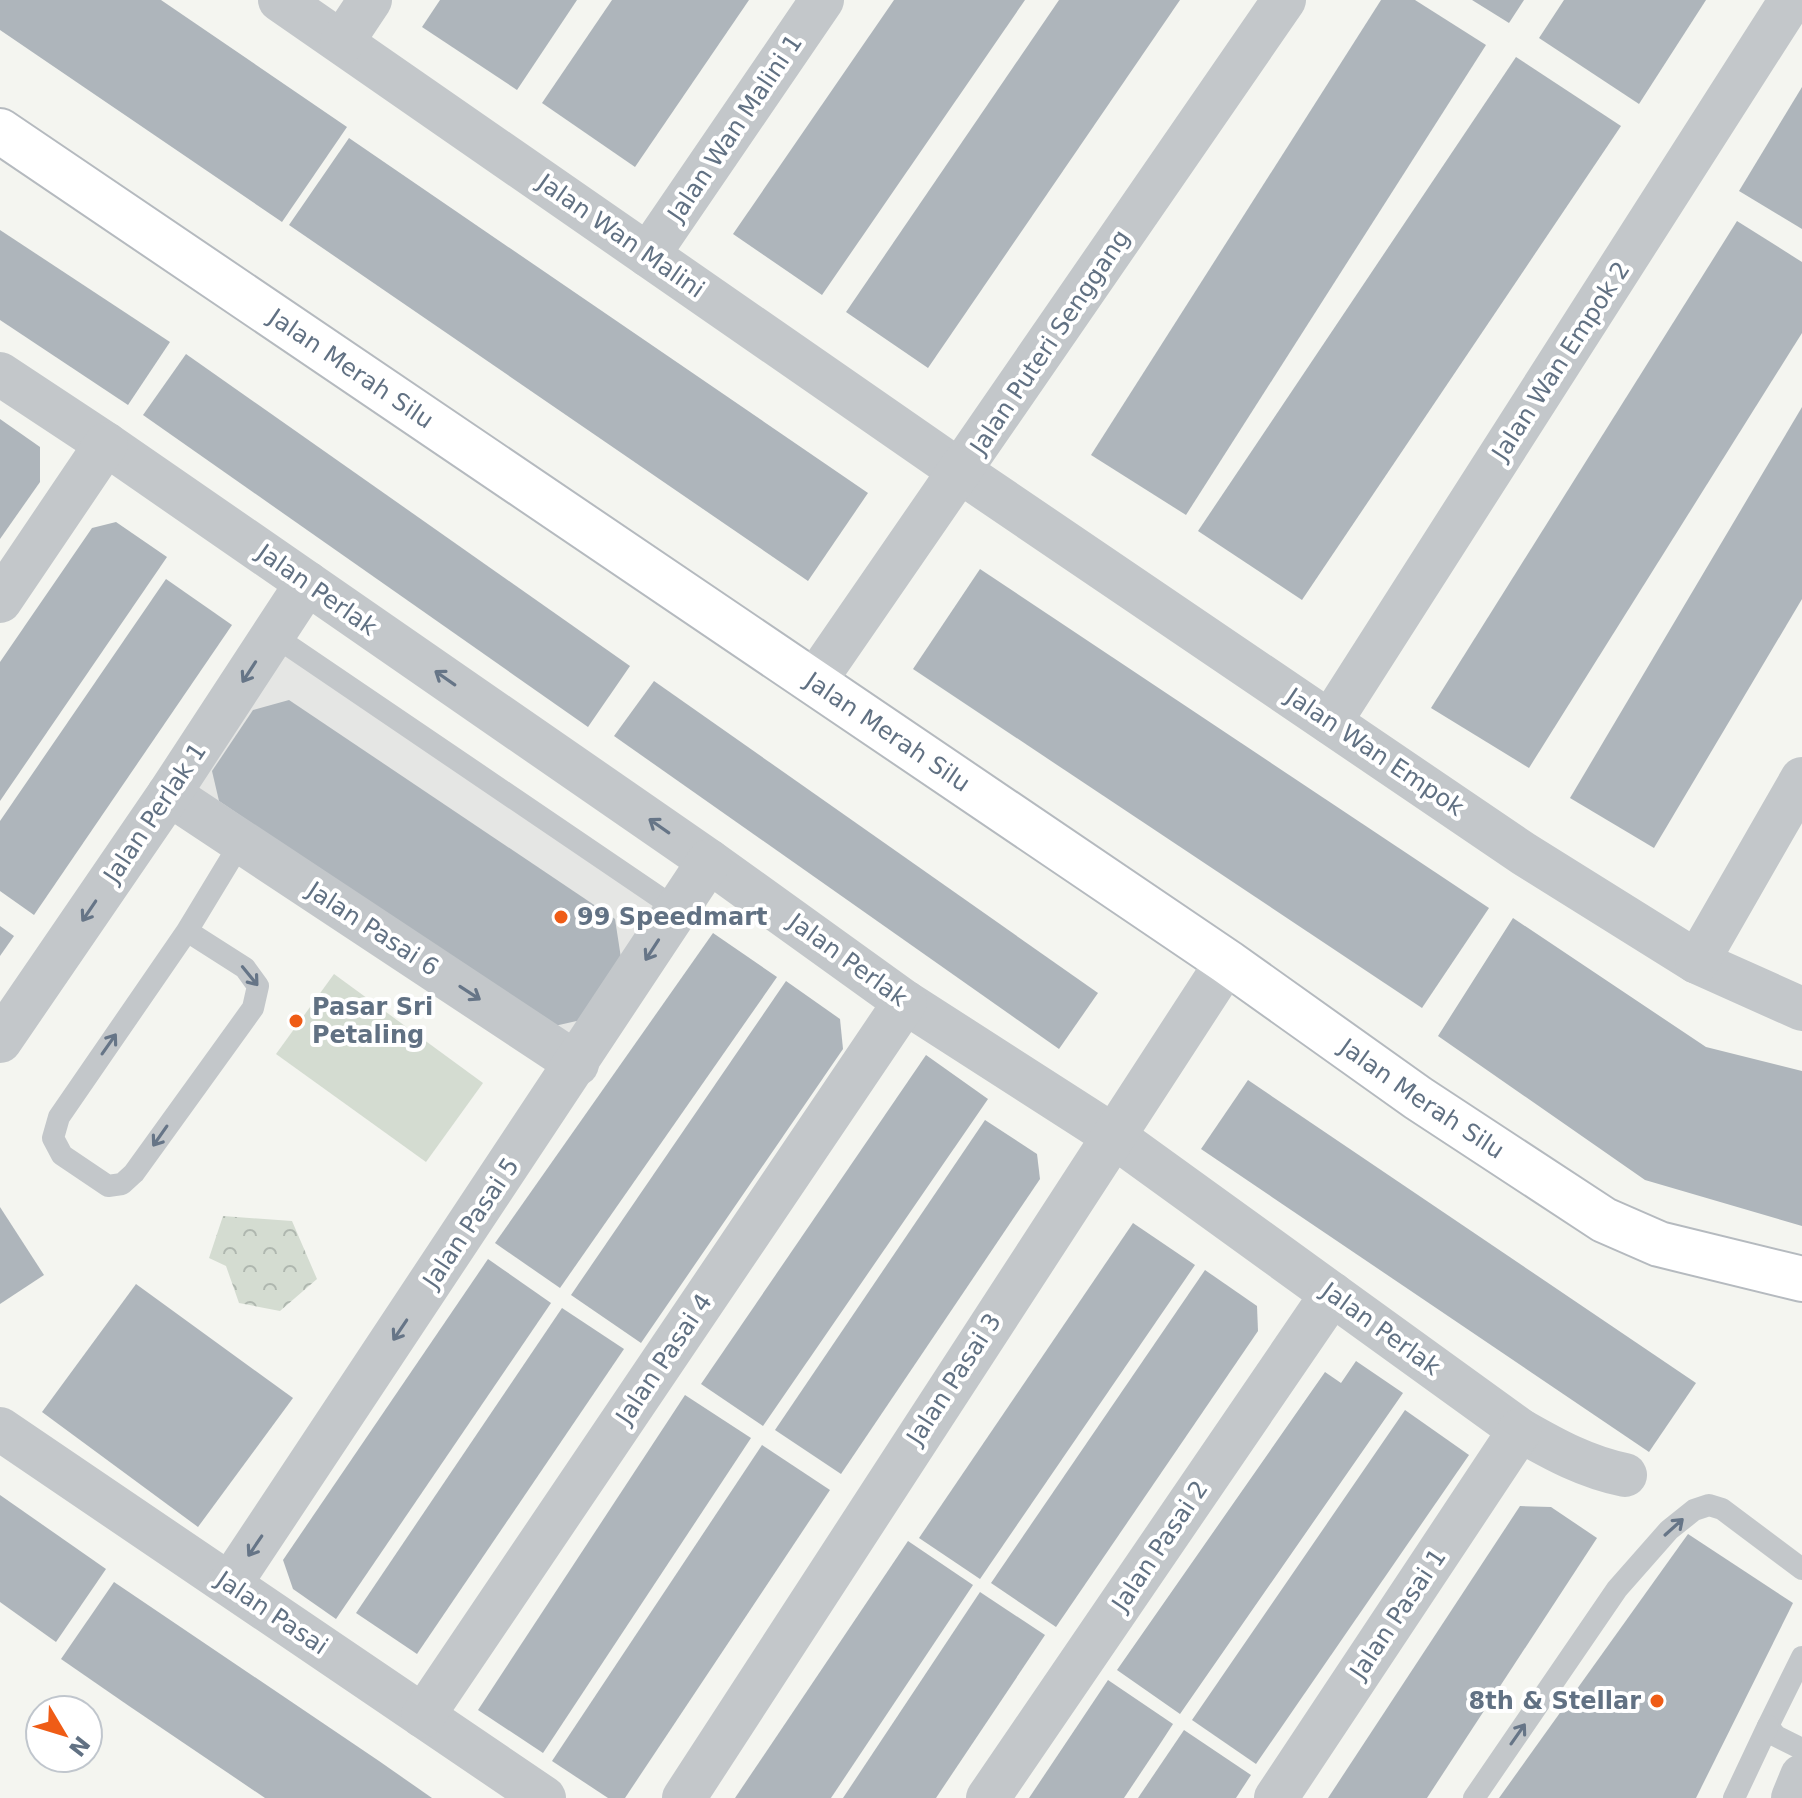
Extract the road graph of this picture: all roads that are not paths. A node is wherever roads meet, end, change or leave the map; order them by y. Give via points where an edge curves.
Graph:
1 (280, 0) edge
2 (370, 0) edge
3 (822, 0) edge
4 (1284, 0) edge
5 (1791, 0) edge
6 (342, 42) junction
7 (0, 131) edge
8 (648, 255) junction
9 (0, 374) edge
10 (106, 444) junction
11 (961, 472) junction
12 (307, 583) junction
13 (0, 601) edge
14 (273, 635) junction
15 (814, 682) junction
16 (1330, 722) junction
17 (1802, 779) edge
18 (169, 794) junction
19 (241, 842) junction
20 (709, 861) junction
21 (678, 910) junction
22 (187, 931) junction
23 (1227, 962) junction
24 (1697, 962) junction
25 (905, 1002) junction
26 (1802, 1009) edge
27 (0, 1041) edge
28 (577, 1064) junction
29 (1112, 1135) junction
30 (1802, 1279) edge
31 (1332, 1294) junction
32 (0, 1429) edge
33 (1520, 1430) junction
34 (1625, 1475) dead end
35 (1802, 1569) edge
36 (230, 1584) junction
37 (1802, 1657) edge
38 (423, 1716) junction
39 (1768, 1726) junction
40 (1802, 1749) edge
41 (1802, 1776) edge
42 (544, 1798) edge
43 (684, 1798) edge
44 (988, 1798) edge
45 (1276, 1798) edge
46 (1474, 1798) edge
47 (1734, 1798) edge
48 (1793, 1798) edge

1 - 6 street, Jalan Wan Malini
2 - 6 street
3 - 8 street, Jalan Wan Malini 1
4 - 11 street, Jalan Puteri Senggang
5 - 16 street, Jalan Wan Empok 2
6 - 8 street, Jalan Wan Malini
7 - 15 street, Jalan Merah Silu
8 - 11 street, Jalan Wan Malini
9 - 10 street, Jalan Perlak
10 - 12 street, Jalan Perlak
10 - 13 street
11 - 15 street, Jalan Puteri Senggang
11 - 16 street, Jalan Wan Empok
12 - 14 street, Jalan Perlak 1
20 -> 12 street, Jalan Perlak
14 -> 18 street, Jalan Perlak 1
14 - 21 lane
15 - 23 street, Jalan Merah Silu
16 - 24 street, Jalan Wan Empok via 1524,854
17 - 24 street
18 - 19 street, Jalan Pasai 6
18 -> 27 street, Jalan Perlak 1
19 - 22 lane
19 -> 28 street, Jalan Pasai 6
20 - 21 street, Jalan Pasai 5
20 - 25 street, Jalan Perlak
21 -> 28 street, Jalan Pasai 5
22 -> 22 lane via 245,968 258,986 253,1008 134,1173 122,1184 108,1186 62,1155 53,1138 59,1117
23 - 29 street, Jalan Pasai 3
23 - 30 street, Jalan Merah Silu via 1418,1098 1604,1220 1659,1244
24 - 26 street, Jalan Wan Empok
25 - 29 street, Jalan Perlak
25 - 38 street, Jalan Pasai 4
28 -> 36 street, Jalan Pasai 5
29 - 31 street, Jalan Perlak
29 - 43 street, Jalan Pasai 3
31 - 33 street, Jalan Perlak
31 - 44 street, Jalan Pasai 2
32 - 36 street, Jalan Pasai
33 - 34 street, Jalan Perlak via 1564,1456
33 - 45 street, Jalan Pasai 1
46 -> 35 lane via 1617,1589 1694,1510 1709,1505 1722,1509
36 - 38 street, Jalan Pasai
37 - 39 lane
38 - 42 street, Jalan Pasai
39 - 40 lane
39 - 47 lane
41 - 48 street

